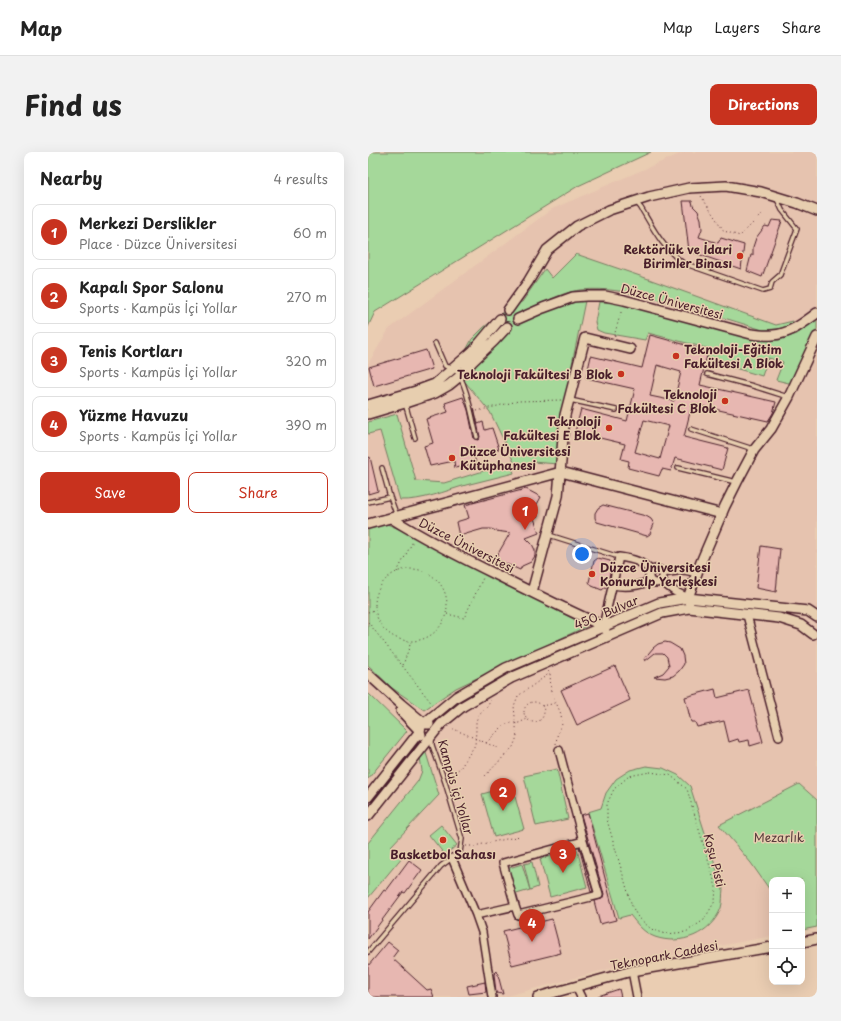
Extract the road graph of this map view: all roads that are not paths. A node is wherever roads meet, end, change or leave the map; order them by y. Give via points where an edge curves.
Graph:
1 (776, 196) junction
2 (636, 202) junction
3 (817, 211) edge
4 (508, 310) junction
5 (817, 313) edge
6 (500, 319) junction
7 (518, 319) junction
8 (507, 327) junction
9 (817, 336) edge
10 (435, 343) dead end
11 (630, 349) dead end
12 (453, 369) junction
13 (706, 374) dead end
14 (460, 376) junction
15 (789, 397) junction
16 (404, 399) junction
17 (569, 399) junction
18 (368, 405) edge
19 (616, 410) dead end
20 (368, 414) edge
21 (691, 429) dead end
22 (477, 436) dead end
23 (415, 438) dead end
24 (754, 450) junction
25 (382, 468) dead end
26 (678, 468) dead end
27 (561, 472) junction
28 (737, 482) junction
29 (390, 497) junction
30 (368, 502) edge
31 (722, 514) junction
32 (394, 517) junction
33 (368, 524) edge
34 (548, 535) junction
35 (620, 557) junction
36 (652, 571) junction
37 (662, 573) junction
38 (697, 573) junction
39 (651, 581) junction
40 (661, 581) junction
41 (613, 586) junction
42 (532, 592) junction
43 (688, 598) junction
44 (689, 608) junction
45 (747, 615) junction
46 (817, 617) edge
47 (817, 621) edge
48 (603, 626) junction
49 (608, 636) junction
50 (815, 636) edge
51 (368, 674) edge
52 (368, 680) edge
53 (422, 727) junction
54 (433, 735) junction
55 (778, 737) dead end
56 (559, 750) road end
57 (368, 798) edge
58 (368, 816) edge
59 (583, 841) junction
60 (452, 858) junction
61 (515, 906) junction
62 (476, 915) junction
63 (817, 939) edge
64 (805, 941) edge
65 (769, 948) edge
66 (368, 952) edge
67 (632, 971) junction
68 (576, 987) junction
69 (492, 997) edge
70 (538, 997) edge
71 (581, 997) edge
72 (637, 997) edge

1 - 2 street via 726,186 695,187
1 - 2 lane via 782,210 797,229 780,275 772,282 770,289 763,291 683,263 673,256 663,245
1 - 3 street
2 - 4 street via 609,210 577,226 547,250
4 - 6 street
4 - 7 street via 514,312
5 - 7 street, Düzce Üniversitesi via 787,332 772,335 751,334 624,300 586,296 543,308
6 - 8 street
6 - 12 street via 473,351
7 - 8 street via 513,327
8 - 14 street
9 - 15 street
10 - 12 lane via 445,366
11 - 17 street via 585,338
12 - 14 lane
12 - 16 street via 435,384
13 - 15 lane
14 - 16 street via 435,393
14 - 22 lane
15 - 24 street via 771,429
16 - 18 street
16 - 20 street
16 - 23 lane
17 - 19 lane
17 - 27 street via 565,415
21 - 24 lane
24 - 28 street
25 - 29 lane
26 - 28 lane
27 - 31 street
27 - 32 street
27 - 34 street
28 - 31 street
29 - 30 lane
29 - 32 lane
31 - 38 street
32 - 33 street
32 - 42 street, Düzce Üniversitesi via 417,533
34 - 35 lane
34 - 42 street
35 - 36 street via 642,563
35 - 41 street
36 - 37 street via 658,570
36 - 39 street via 649,577
37 - 38 street via 684,570
37 - 40 street
38 - 43 street
39 - 40 street via 657,584
39 - 41 street via 638,586
40 - 43 street
41 - 48 street
42 - 48 street, Düzce Üniversitesi
43 - 44 street
43 - 46 street, 450. Bulvar via 808,611
43 - 48 street, 450. Bulvar via 659,603
44 - 45 street, 450. Bulvar
44 - 49 street, 450. Bulvar via 662,613
45 - 50 street, 450. Bulvar via 779,618 801,625
45 - 55 street
47 - 50 street via 812,627
48 - 49 street
48 - 53 street, 450. Bulvar via 506,668 456,698
49 - 54 street, 450. Bulvar via 510,678 463,706 441,724
51 - 53 street
52 - 53 street via 407,717
53 - 54 street via 432,725
53 - 57 street, 450. Bulvar
54 - 58 street, 450. Bulvar
54 - 60 lane, Kampüs içi Yollar via 432,745 462,839 460,852
56 - 59 street
59 - 61 street via 503,863
59 - 61 street via 599,895 518,915
60 - 62 street
60 - 66 lane, Kampüs içi Yollar via 441,866
61 - 62 street
62 - 69 street via 482,932
63 - 64 street
65 - 67 street, Teknopark Caddesi
67 - 68 street, Teknopark Caddesi
67 - 72 street
68 - 70 street, Teknopark Caddesi
68 - 71 street

